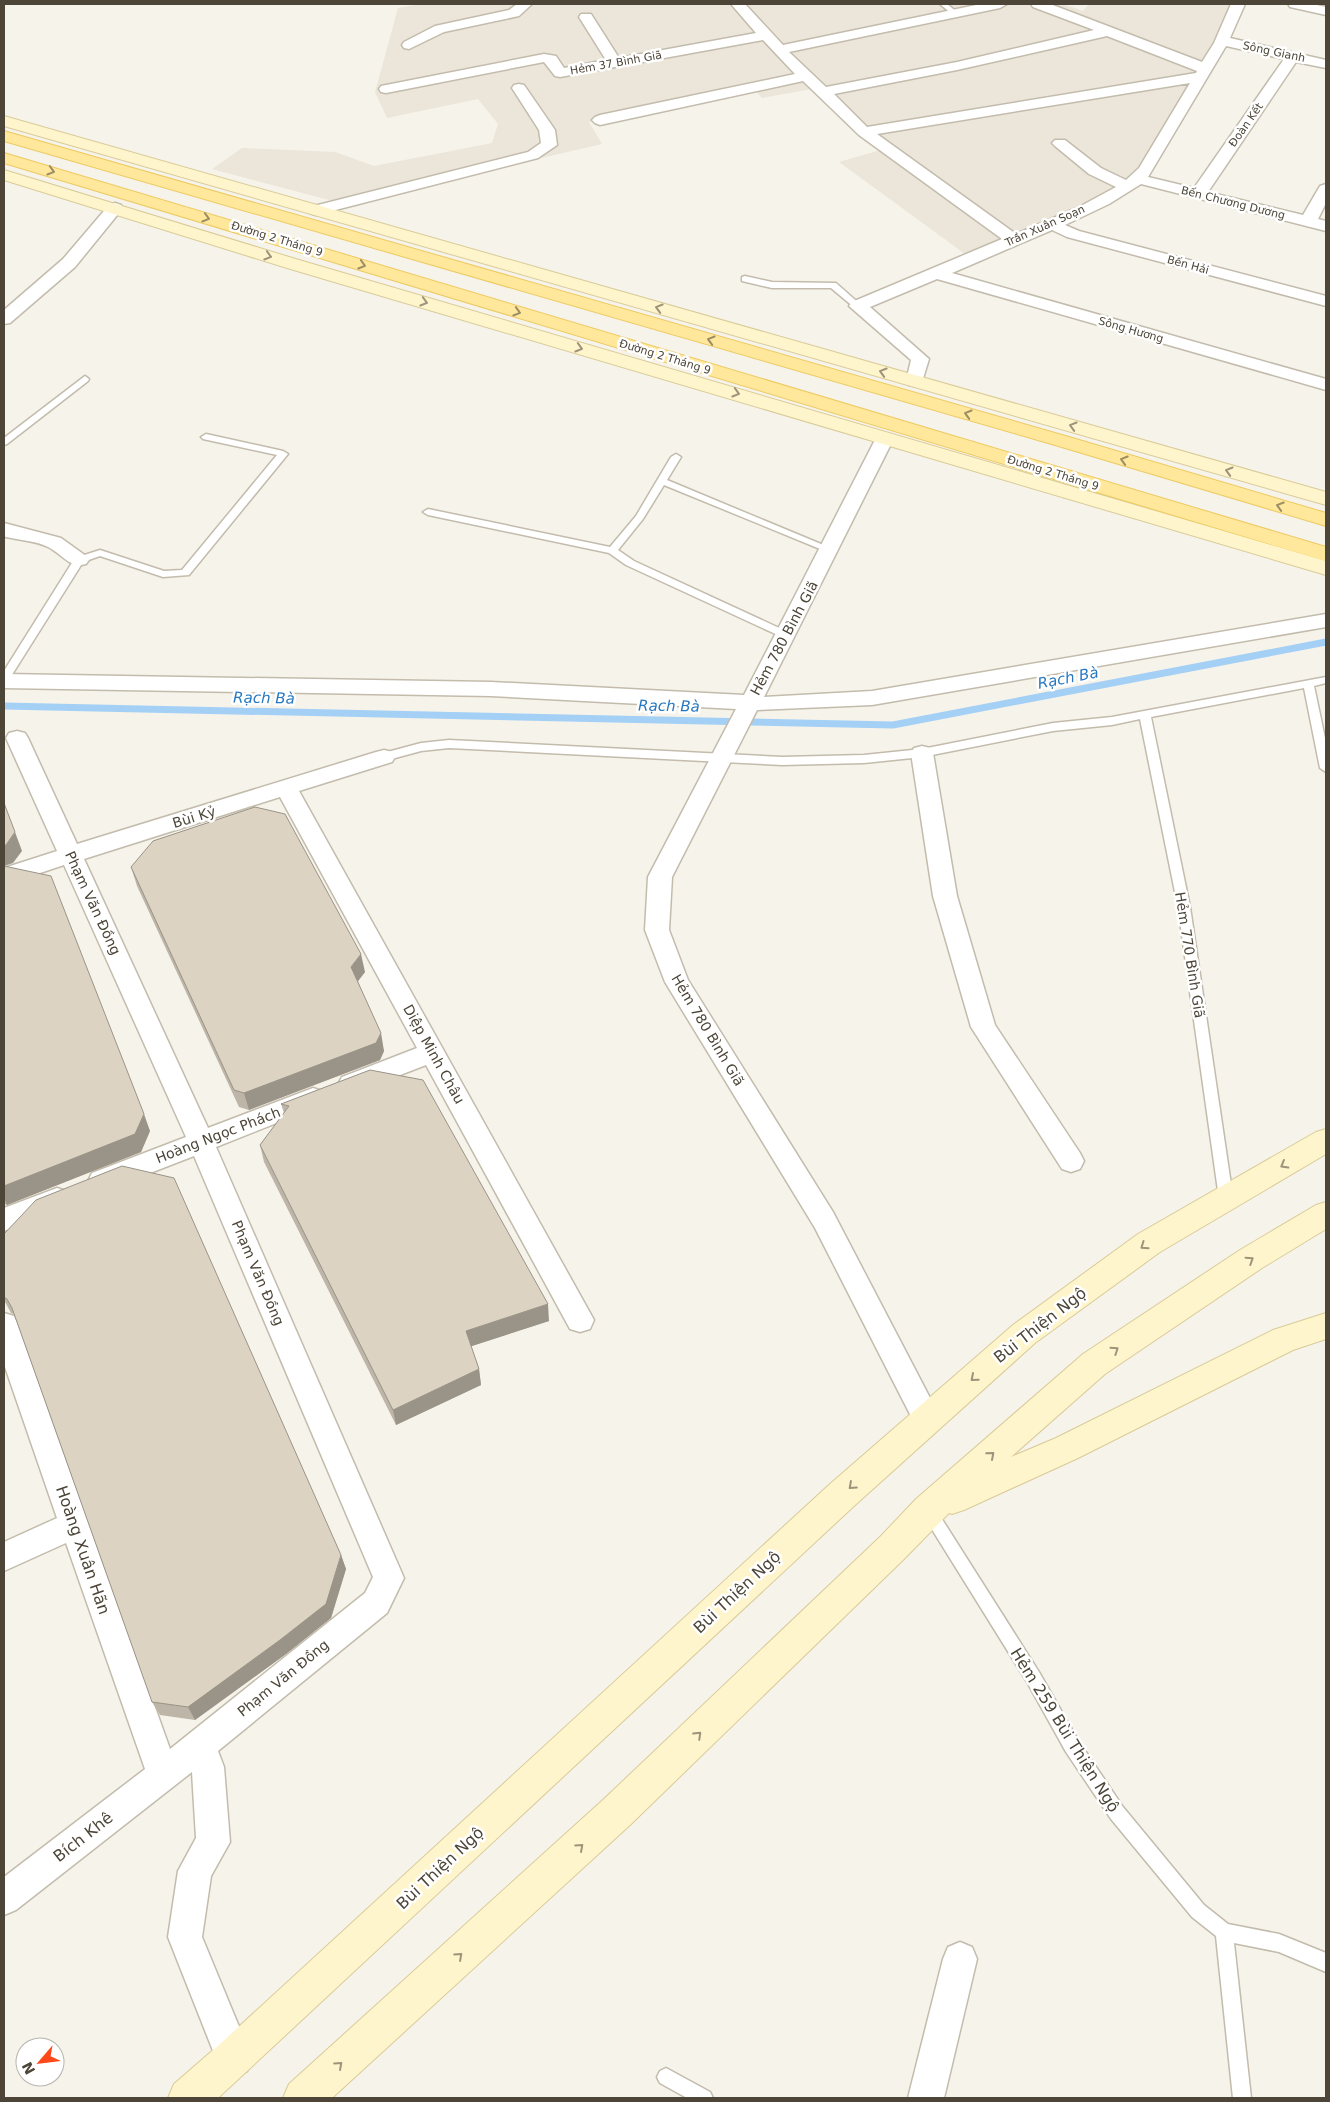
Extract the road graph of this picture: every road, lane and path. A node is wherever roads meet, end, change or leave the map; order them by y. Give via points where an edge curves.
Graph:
1 (525, 4) edge
2 (738, 4) edge
3 (1000, 4) edge
4 (1038, 4) edge
5 (1238, 4) edge
6 (1295, 4) edge
7 (948, 8) edge
8 (1326, 10) edge
9 (586, 17) dead end
10 (1110, 31) junction
11 (766, 35) junction
12 (1222, 41) junction
13 (409, 45) dead end
14 (779, 50) junction
15 (1293, 56) junction
16 (615, 63) junction
17 (1326, 64) edge
18 (1204, 73) junction
19 (807, 76) junction
20 (519, 88) dead end
21 (386, 89) dead end
22 (823, 92) junction
23 (600, 120) dead end
24 (4, 121) edge
25 (864, 132) junction
26 (4, 136) edge
27 (1060, 143) dead end
28 (4, 158) edge
29 (151, 171) junction
30 (4, 175) edge
31 (1133, 183) junction
32 (1326, 189) edge
33 (1198, 193) junction
34 (118, 200) junction
35 (316, 210) junction
36 (1308, 222) junction
37 (1051, 224) junction
38 (1326, 226) edge
39 (1014, 240) junction
40 (936, 274) junction
41 (745, 279) dead end
42 (1326, 301) edge
43 (858, 306) junction
44 (4, 319) edge
45 (821, 363) junction
46 (85, 379) dead end
47 (915, 381) junction
48 (1326, 385) edge
49 (778, 398) junction
50 (206, 437) dead end
51 (884, 440) junction
52 (4, 442) edge
53 (676, 457) dead end
54 (662, 481) junction
55 (1326, 499) edge
56 (428, 512) dead end
57 (1326, 520) edge
58 (4, 529) edge
59 (828, 549) junction
60 (612, 551) junction
61 (1326, 554) edge
62 (80, 560) junction
63 (1326, 568) edge
64 (1326, 620) edge
65 (786, 634) junction
66 (4, 680) edge
67 (1326, 680) edge
68 (1308, 684) junction
69 (750, 703) junction
70 (1144, 715) junction
71 (17, 738) dead end
72 (922, 753) junction
73 (384, 757) joint
74 (722, 757) junction
75 (1326, 768) edge
76 (287, 789) junction
77 (70, 854) junction
78 (4, 877) edge
79 (433, 1052) junction
80 (1326, 1140) edge
81 (201, 1141) junction
82 (1071, 1161) dead end
83 (1226, 1198) junction
84 (1326, 1214) edge
85 (4, 1220) edge
86 (580, 1320) dead end
87 (4, 1325) edge
88 (1326, 1326) edge
89 (926, 1420) junction
90 (928, 1510) junction
91 (74, 1525) junction
92 (4, 1557) edge
93 (200, 1745) junction
94 (163, 1775) junction
95 (4, 1898) edge
96 (1224, 1932) junction
97 (960, 1959) dead end
98 (1326, 1963) edge
99 (234, 2058) junction
100 (666, 2077) dead end
101 (188, 2098) edge
102 (303, 2098) edge
103 (704, 2098) edge
104 (926, 2098) edge
105 (1242, 2098) edge

1 - 13 street via 514,13 440,29
2 - 11 street
3 - 7 street
4 - 10 street
5 - 12 street
6 - 8 street
7 - 14 street
9 - 16 street
10 - 18 street
10 - 22 street
11 - 14 street
11 - 16 street, Hẻm 37 Bình Giã
12 - 15 street, Sông Gianh
12 - 18 street
14 - 19 street
15 - 17 street, Sông Gianh
15 - 33 street, Đoàn Kết
16 - 21 street, Hẻm 37 Bình Giã via 560,73 551,60 544,58
18 - 25 street
18 - 31 street
19 - 22 street
19 - 23 street
20 - 35 street via 547,130 549,145 533,155
22 - 25 street
24 - 29 main road, Đường 2 Tháng 9
25 - 39 street
26 - 29 main road, Đường 2 Tháng 9
27 - 31 street, Bến Chương Dương via 1095,171
28 -> 34 main road, Đường 2 Tháng 9
29 - 34 main road
29 - 35 main road, Đường 2 Tháng 9
45 -> 29 main road, Đường 2 Tháng 9
30 - 34 main road, Đường 2 Tháng 9
31 - 33 street, Bến Chương Dương
31 - 37 street, Trần Xuân Soạn
32 - 36 street
33 - 36 street, Bến Chương Dương
34 - 44 street via 69,263
34 -> 49 main road, Đường 2 Tháng 9 via 293,264
45 -> 35 main road, Đường 2 Tháng 9
36 - 38 street, Bến Chương Dương
37 - 39 street, Trần Xuân Soạn
37 - 42 street, Bến Hải via 1073,234
39 - 40 street, Trần Xuân Soạn
40 - 43 street, Trần Xuân Soạn
40 - 48 street, Sông Hương
41 - 43 lane via 772,285 833,285
43 - 47 street via 920,359
47 -> 45 main road, Đường 2 Tháng 9
57 -> 45 main road, Đường 2 Tháng 9 via 1062,441
46 - 52 lane
55 -> 47 main road, Đường 2 Tháng 9
49 - 51 main road, Đường 2 Tháng 9
49 - 61 main road, Đường 2 Tháng 9
50 - 62 lane via 284,454 185,573 163,574 100,553
51 - 59 street, Hẻm 780 Bình Giã
51 - 63 main road, Đường 2 Tháng 9
53 - 54 lane
54 - 59 lane
54 - 60 lane via 640,517
56 - 60 lane
58 - 62 street via 13,534 54,542
59 - 65 street, Hẻm 780 Bình Giã via 824,563
60 - 65 lane via 630,563
62 - 66 lane
64 - 69 street via 872,698
65 - 69 street, Hẻm 780 Bình Giã
66 - 69 street via 491,689
67 - 68 lane
68 - 70 lane
68 - 75 lane
69 - 74 street, Hẻm 780 Bình Giã
70 - 72 lane via 1053,727
70 - 83 lane, Hẻm 770 Bình Giã via 1184,907
71 - 77 street, Phạm Văn Đồng
72 - 74 lane via 864,759
72 - 82 street via 945,896 983,1027
73 - 74 lane via 421,747 449,744
73 - 76 street, Bùi Kỷ
74 - 89 street, Hẻm 780 Bình Giã via 660,877 657,930 677,982 824,1220
76 - 77 street, Bùi Kỷ
76 - 79 street, Diệp Minh Châu
77 - 78 street, Bùi Kỷ
77 - 81 street, Phạm Văn Đồng
79 - 81 street, Hoàng Ngọc Phách
79 - 86 street, Diệp Minh Châu
80 -> 83 main road, Bùi Thiện Ngộ
81 - 85 street, Hoàng Ngọc Phách
81 - 93 street, Phạm Văn Đồng via 389,1578 376,1603
83 -> 89 main road, Bùi Thiện Ngộ via 1148,1243 1024,1334
90 -> 84 main road via 1094,1364 1251,1259
87 - 91 street, Hoàng Xuân Hãn
88 - 90 main road via 1284,1340 1067,1448
89 -> 99 main road, Bùi Thiện Ngộ
90 - 96 lane, Hẻm 259 Bùi Thiện Ngộ via 1116,1814 1198,1911
102 -> 90 main road via 617,1812
91 - 92 street
91 - 94 street, Hoàng Xuân Hãn
93 - 94 street, Phạm Văn Đồng
93 - 99 street via 208,1766 213,1842 196,1871 185,1938
94 - 95 street, Bích Khê
96 - 98 lane, Hẻm 259 Bùi Thiện Ngộ via 1279,1943
96 - 105 lane
97 - 104 street
99 - 101 main road, Bùi Thiện Ngộ
100 - 103 lane

